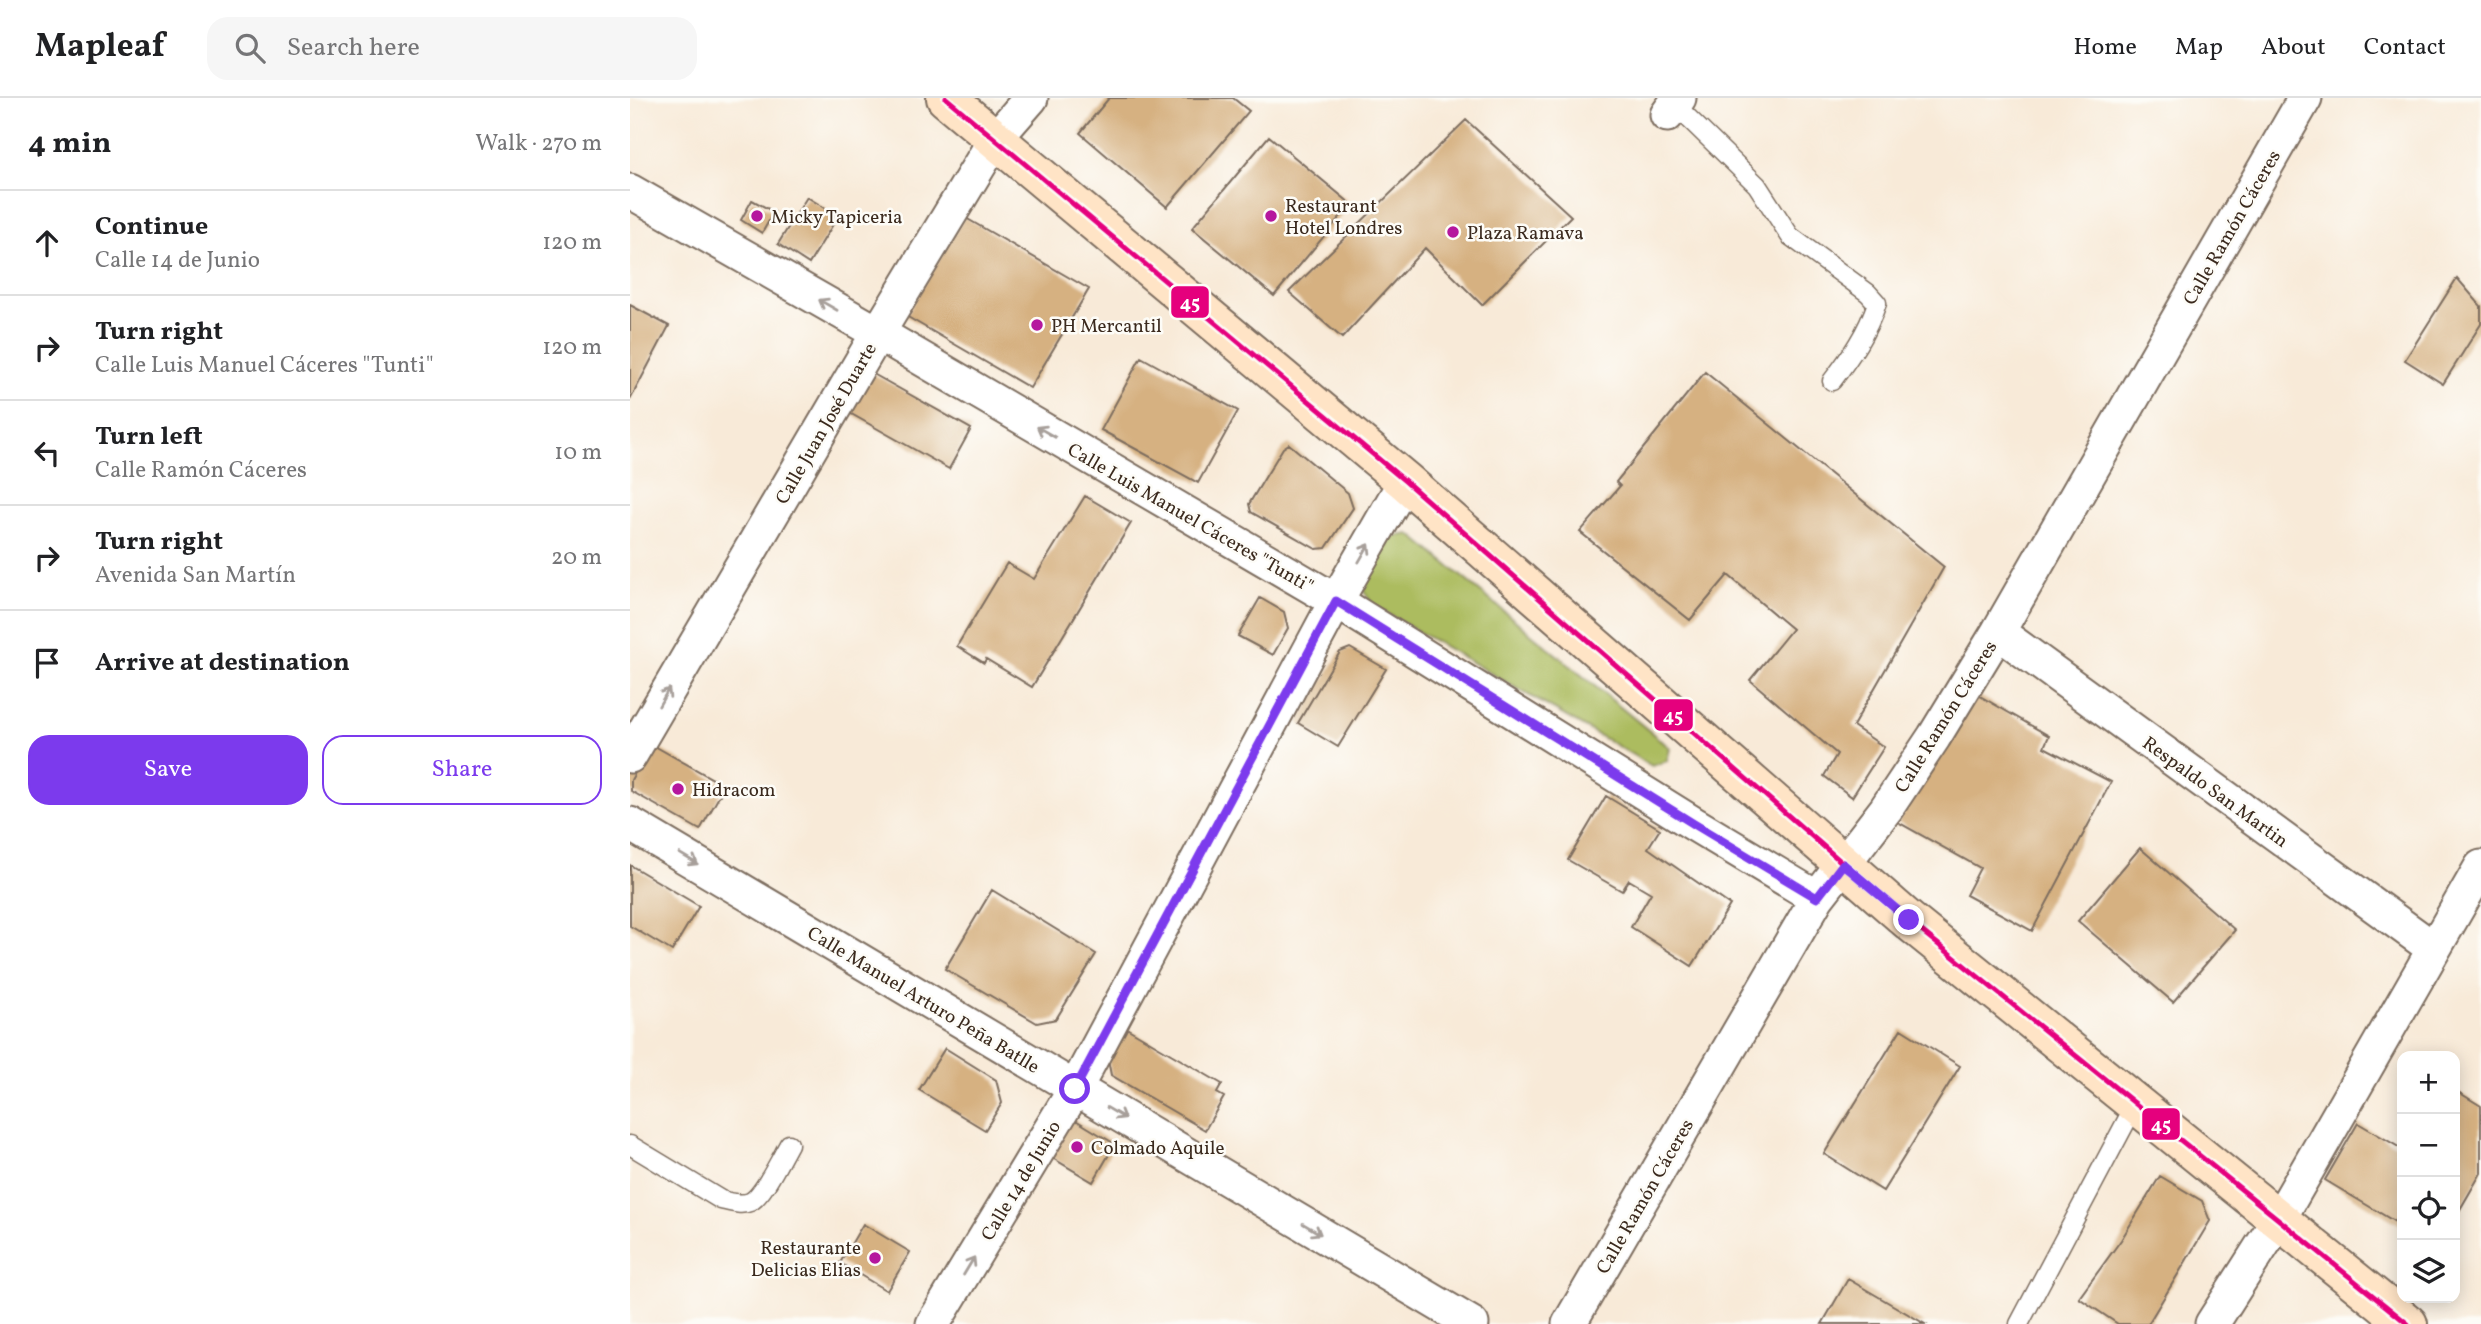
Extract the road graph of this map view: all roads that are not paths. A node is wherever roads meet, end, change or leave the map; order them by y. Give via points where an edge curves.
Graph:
1 (946, 98) edge
2 (1031, 98) edge
3 (2305, 98) edge
4 (1673, 106) edge
5 (996, 138) junction
6 (630, 191) edge
7 (878, 333) junction
8 (1832, 381) dead end
9 (1405, 481) junction
10 (1336, 601) junction
11 (1998, 632) junction
12 (630, 756) edge
13 (630, 824) edge
14 (1843, 864) junction
15 (2481, 867) edge
16 (1817, 898) junction
17 (2434, 949) junction
18 (1075, 1089) junction
19 (2136, 1103) junction
20 (789, 1144) dead end
21 (630, 1145) edge
22 (2279, 1219) junction
23 (933, 1324) edge
24 (1472, 1324) edge
25 (1569, 1324) edge
26 (2019, 1324) edge
27 (2212, 1324) edge
28 (2408, 1324) edge

1 - 5 main road
2 - 5 street, Calle Juan José Duarte
3 - 11 street, Calle Ramón Cáceres
4 - 8 lane via 1757,185 1790,236 1877,303 1857,348
5 - 7 street, Calle Juan José Duarte
5 - 9 main road
7 -> 6 street, Calle Luis Manuel Cáceres "Tunti"
10 -> 7 street, Calle Luis Manuel Cáceres "Tunti"
12 -> 7 street, Calle Juan José Duarte
10 -> 9 street, Calle 14 de Junio
9 - 14 main road
10 - 16 street, Calle Luis Manuel Cáceres "Tunti"
10 - 18 street, Calle 14 de Junio
11 - 14 street, Calle Ramón Cáceres via 1886,809
11 - 17 street, Respaldo San Martin
13 -> 18 street, Calle Manuel Arturo Peña Batlle
14 - 16 street, Calle Ramón Cáceres
14 - 19 main road
15 - 17 street
16 - 25 street, Calle Ramón Cáceres
17 - 22 street
23 -> 18 street, Calle 14 de Junio
18 -> 24 street, Calle Manuel Arturo Peña Batlle
19 - 22 main road
19 - 26 lane
20 - 21 lane via 759,1195 736,1204 721,1200
22 - 27 street
22 - 28 main road

